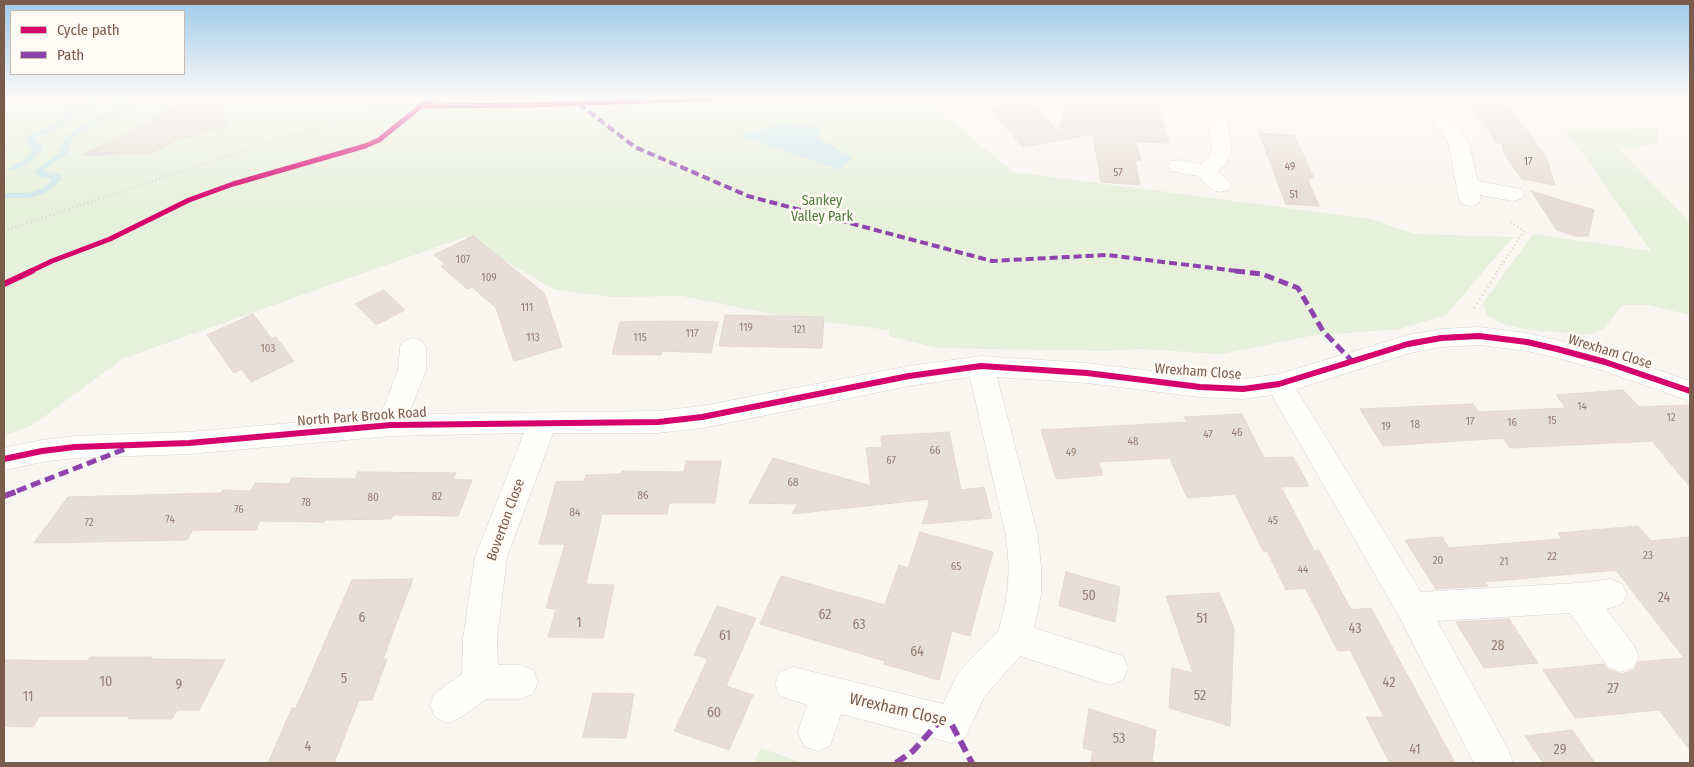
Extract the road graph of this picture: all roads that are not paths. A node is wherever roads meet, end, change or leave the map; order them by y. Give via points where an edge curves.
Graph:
1 (1219, 133) edge
2 (1451, 133) edge
3 (1179, 166) dead end
4 (1513, 194) dead end
5 (413, 346) dead end
6 (981, 366) junction
7 (1279, 384) junction
8 (1690, 391) edge
9 (753, 407) joint
10 (543, 422) junction
11 (391, 425) junction
12 (4, 459) edge
13 (1412, 607) junction
14 (1014, 638) junction
15 (1621, 656) dead end
16 (1110, 668) dead end
17 (480, 682) junction
18 (520, 682) dead end
19 (793, 684) dead end
20 (829, 694) junction
21 (448, 705) dead end
22 (817, 732) dead end
23 (1494, 763) edge

1 - 3 street via 1222,151 1213,178
2 - 4 street via 1458,141 1469,193
5 - 11 street, North Park Brook Road via 412,370
6 - 7 street, Wrexham Close via 1087,373 1200,387 1243,389
6 - 9 street, Wrexham Close via 908,376
6 - 14 street, Wrexham Close via 1022,536 1024,595
7 - 8 street, Wrexham Close via 1408,344 1479,336 1557,349
7 - 13 street
9 - 10 street, North Park Brook Road via 658,422
10 - 11 street, North Park Brook Road
10 - 17 street, Boverton Close via 491,557 480,639
11 - 12 street, North Park Brook Road via 189,444 75,447
13 - 15 street via 1594,596
13 - 23 street
14 - 16 street
14 - 20 street, Wrexham Close via 971,685 952,725
17 - 18 street
17 - 21 street
19 - 20 street, Wrexham Close
20 - 22 street

